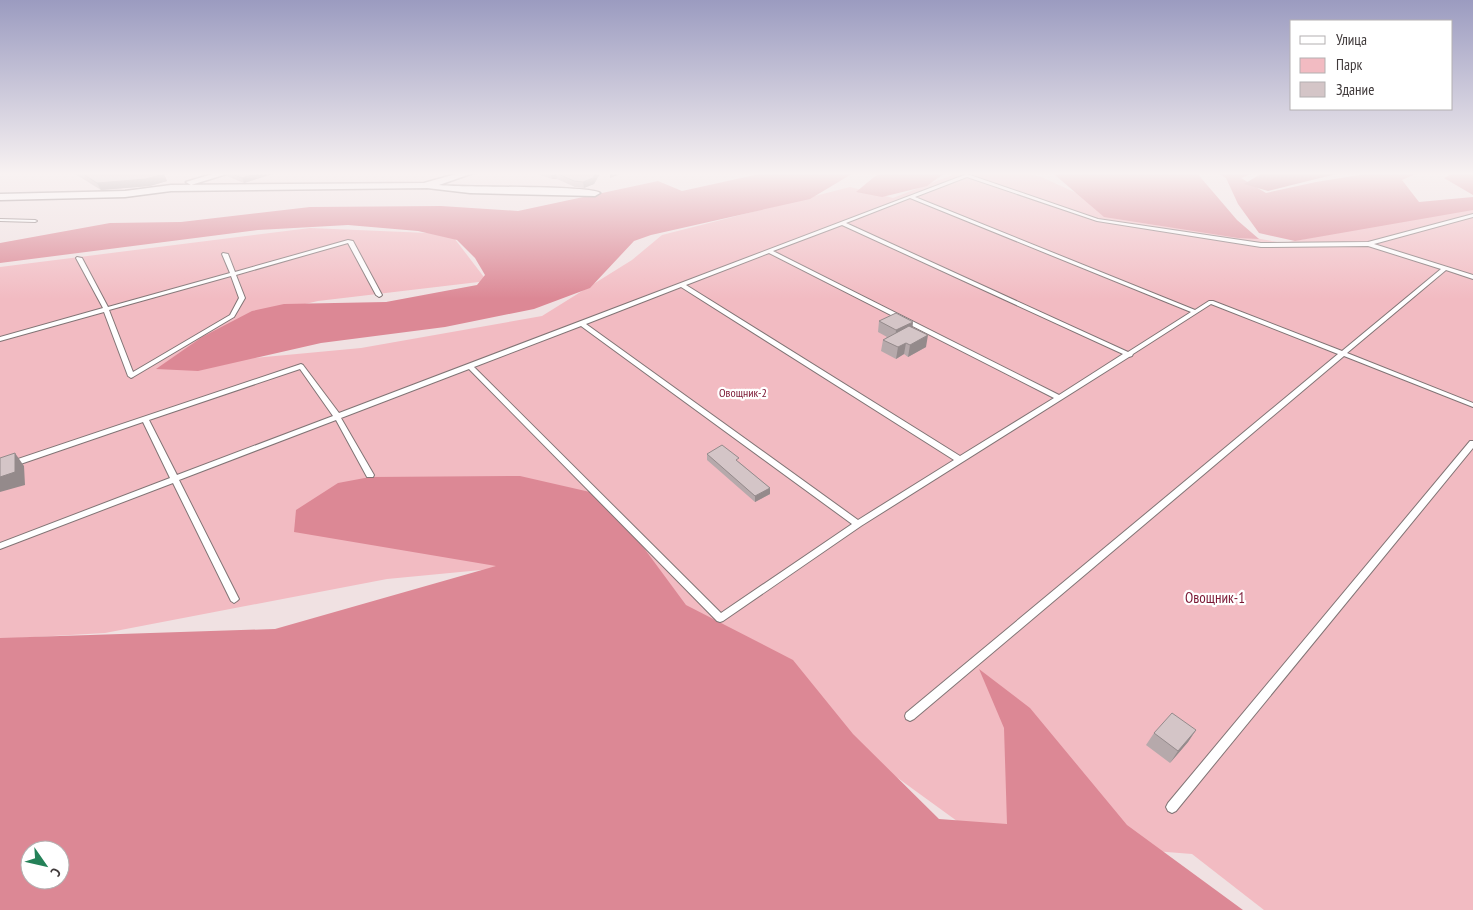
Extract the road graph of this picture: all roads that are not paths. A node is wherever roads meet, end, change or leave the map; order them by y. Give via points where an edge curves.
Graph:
1 (865, 214) edge
2 (954, 214) edge
3 (1081, 214) edge
4 (1473, 215) edge
5 (0, 220) edge
6 (35, 221) dead end
7 (842, 223) junction
8 (1368, 244) junction
9 (768, 251) junction
10 (225, 254) dead end
11 (79, 258) dead end
12 (1445, 268) junction
13 (232, 274) junction
14 (1473, 277) edge
15 (682, 284) junction
16 (379, 295) dead end
17 (106, 309) junction
18 (1195, 312) junction
19 (581, 323) junction
20 (0, 339) edge
21 (1343, 353) junction
22 (1130, 355) junction
23 (470, 366) junction
24 (1060, 398) junction
25 (1473, 405) edge
26 (337, 416) junction
27 (145, 419) junction
28 (1473, 443) edge
29 (960, 460) junction
30 (0, 468) edge
31 (370, 475) dead end
32 (176, 478) junction
33 (858, 524) junction
34 (0, 546) edge
35 (234, 599) dead end
36 (910, 716) dead end
37 (1172, 807) dead end

1 - 7 lane
2 - 18 lane
3 - 8 lane via 1097,220 1260,245
4 - 8 lane
5 - 6 lane
7 - 9 lane
7 - 22 lane
8 - 12 lane
9 - 15 lane
9 - 24 lane
10 - 13 lane
11 - 17 lane
12 - 14 lane
12 - 21 lane
13 - 16 lane via 350,241
13 - 17 lane
13 - 17 lane via 242,298 232,316 132,376
15 - 19 lane
15 - 29 lane
17 - 20 lane
18 - 21 lane via 1211,302
18 - 22 lane
19 - 23 lane
19 - 33 lane
21 - 25 lane
21 - 36 lane
22 - 24 lane
23 - 26 lane
23 - 33 lane via 720,618
24 - 29 lane
26 - 27 lane via 301,366
26 - 31 lane
26 - 32 lane
27 - 30 lane
27 - 32 lane
28 - 37 lane
29 - 33 lane
32 - 34 lane
32 - 35 lane

